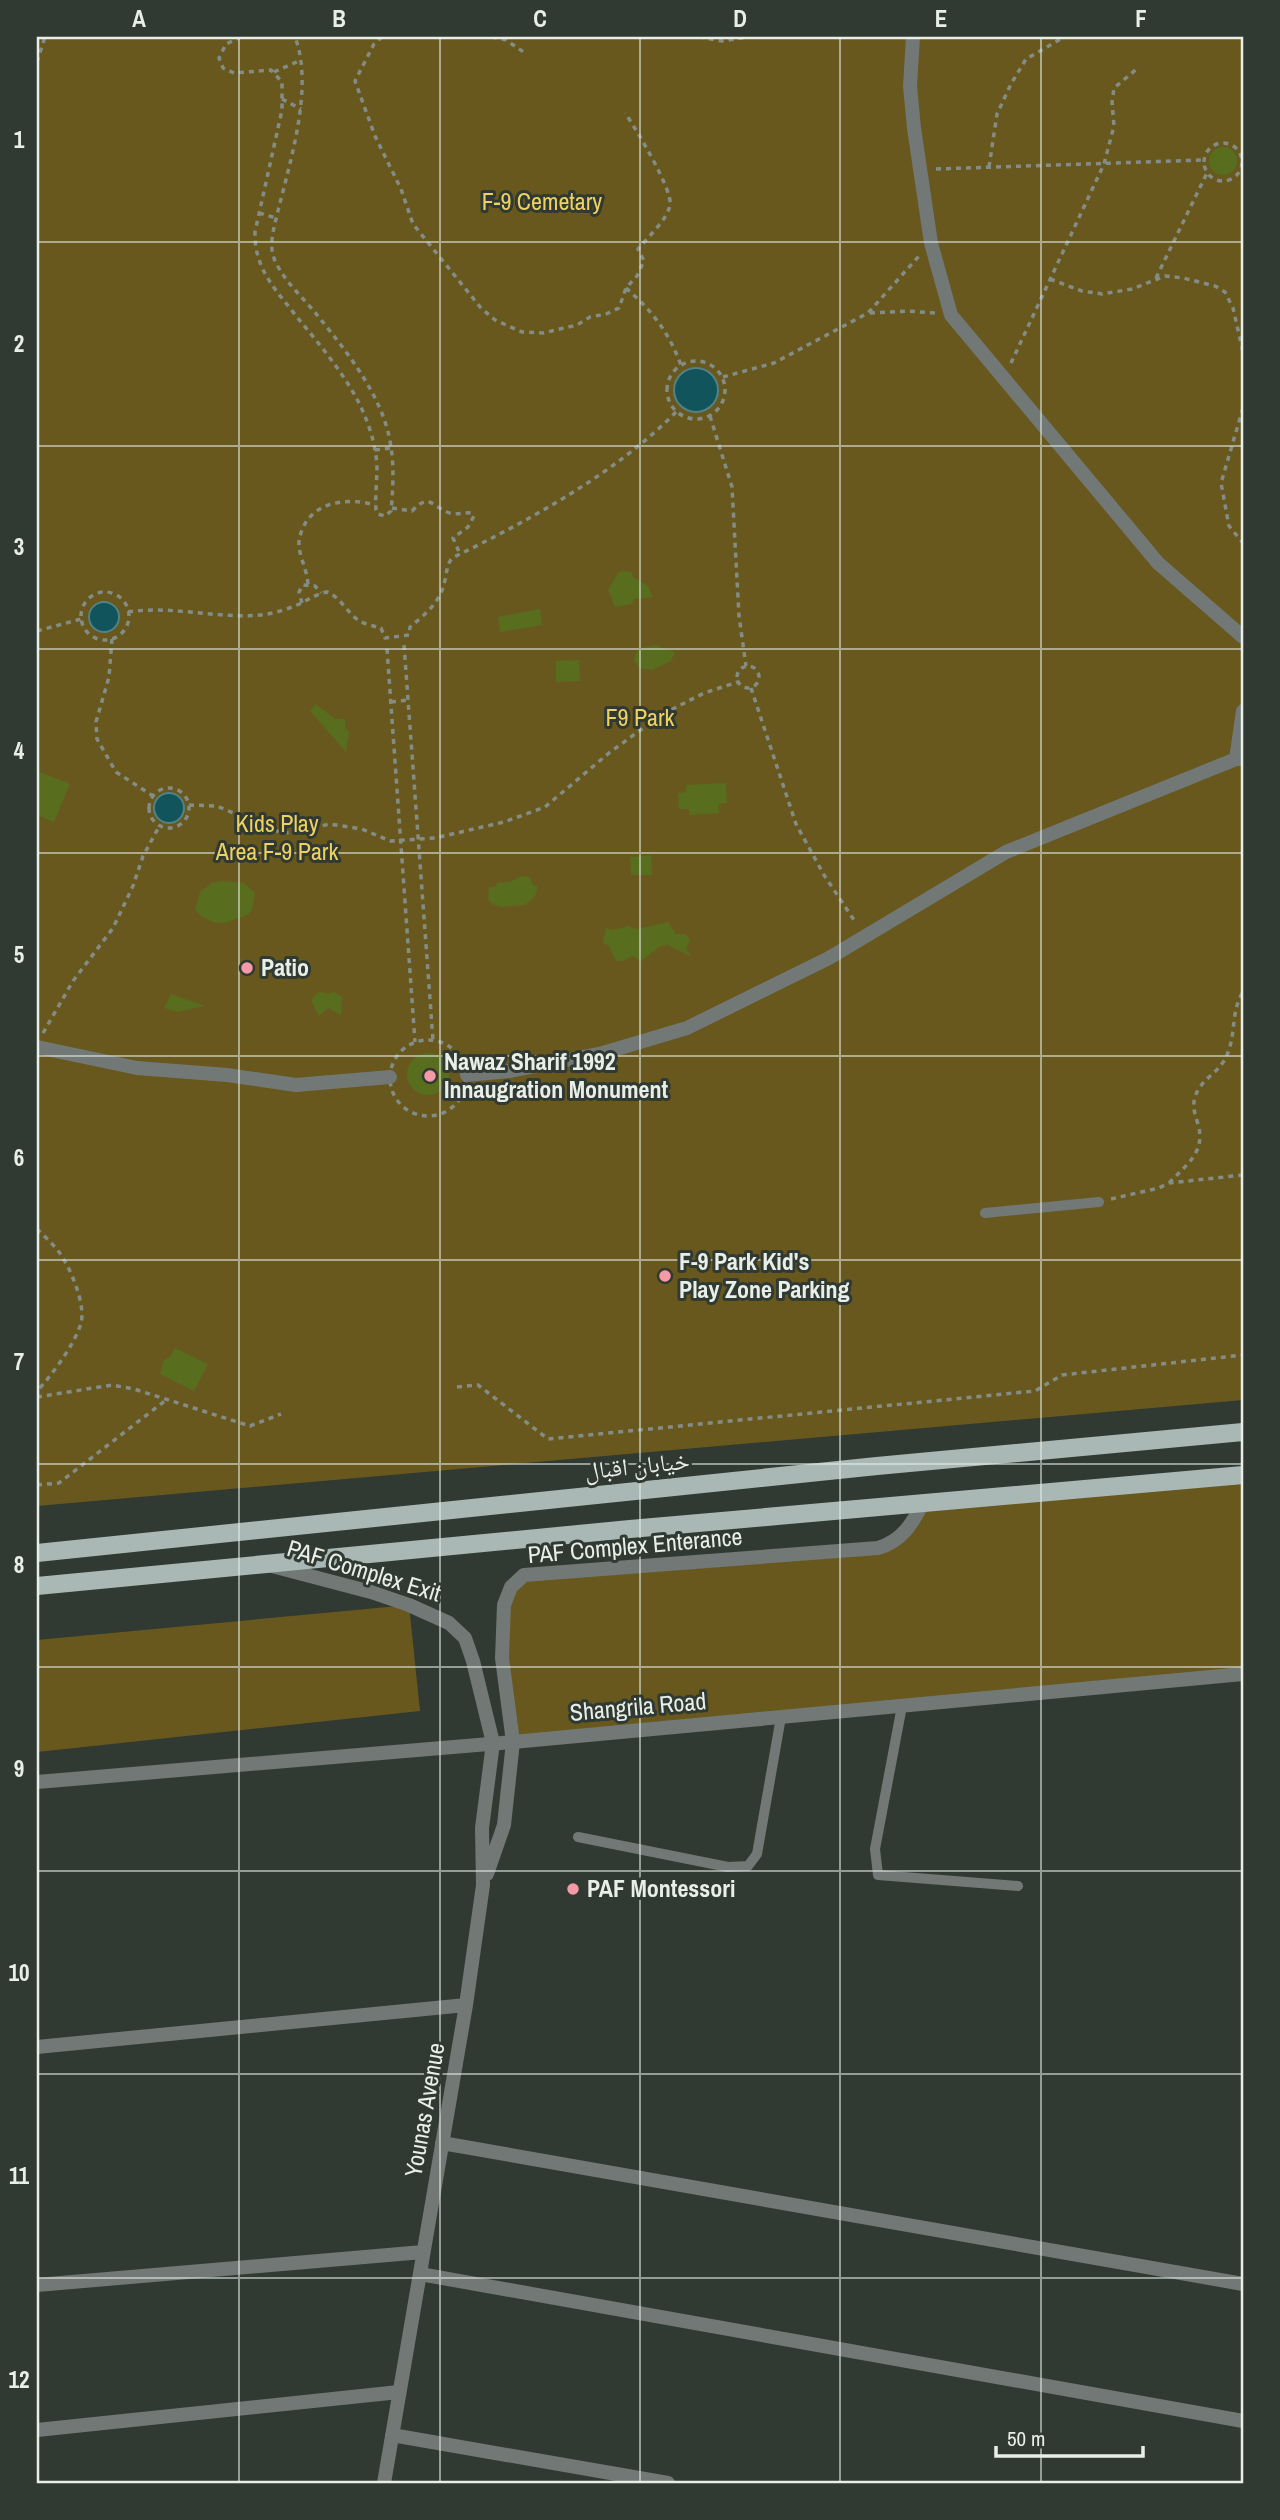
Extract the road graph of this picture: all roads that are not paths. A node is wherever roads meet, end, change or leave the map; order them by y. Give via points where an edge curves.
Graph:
1 (913, 37) edge
2 (1243, 637) edge
3 (1243, 710) edge
4 (1240, 759) edge
5 (40, 1040) edge
6 (467, 1075) road end
7 (390, 1077) road end
8 (1099, 1202) road end
9 (985, 1213) dead end
10 (1243, 1432) edge
11 (1243, 1475) edge
12 (923, 1503) junction
13 (37, 1553) edge
14 (260, 1563) junction
15 (37, 1586) edge
16 (1243, 1674) edge
17 (902, 1706) junction
18 (781, 1717) junction
19 (513, 1742) junction
20 (493, 1743) junction
21 (37, 1782) edge
22 (578, 1837) dead end
23 (483, 1885) junction
24 (1018, 1886) dead end
25 (466, 2006) junction
26 (37, 2047) edge
27 (442, 2143) junction
28 (423, 2252) junction
29 (419, 2274) junction
30 (1243, 2284) edge
31 (37, 2285) edge
32 (399, 2392) junction
33 (1243, 2421) edge
34 (37, 2430) edge
35 (392, 2435) junction
36 (384, 2483) edge
37 (668, 2483) edge

1 - 2 street via 911,86 920,170 931,243 951,315 1158,563
3 - 4 street
4 - 6 street via 1006,852 829,958 687,1028 603,1053
5 - 7 street via 137,1068 296,1085
8 - 9 lane
10 - 13 main road, خیابان اقبال
11 - 12 main road
12 - 14 main road
12 - 19 street, PAF Complex Enterance via 893,1544 878,1548 524,1575 511,1587 505,1605 502,1658
14 - 15 main road
14 - 20 street, PAF Complex Exit via 371,1592 449,1623 465,1638
16 - 17 street, Shangrila Road
17 - 18 street, Shangrila Road
17 - 24 lane via 875,1849 878,1875
18 - 19 street, Shangrila Road
18 - 22 lane via 757,1854 748,1866 728,1867
19 - 20 street, Shangrila Road
19 - 23 street, PAF Complex Enterance via 504,1825
20 - 21 street, Shangrila Road
20 - 23 street, Younas Avenue via 482,1828
23 - 25 street, Younas Avenue
25 - 26 street
25 - 27 street, Younas Avenue
27 - 28 street, Younas Avenue
27 - 30 street
28 - 29 street, Younas Avenue
28 - 31 street
29 - 32 street, Younas Avenue
29 - 33 street
32 - 34 street
32 - 35 street, Younas Avenue
35 - 36 street, Younas Avenue
35 - 37 street

